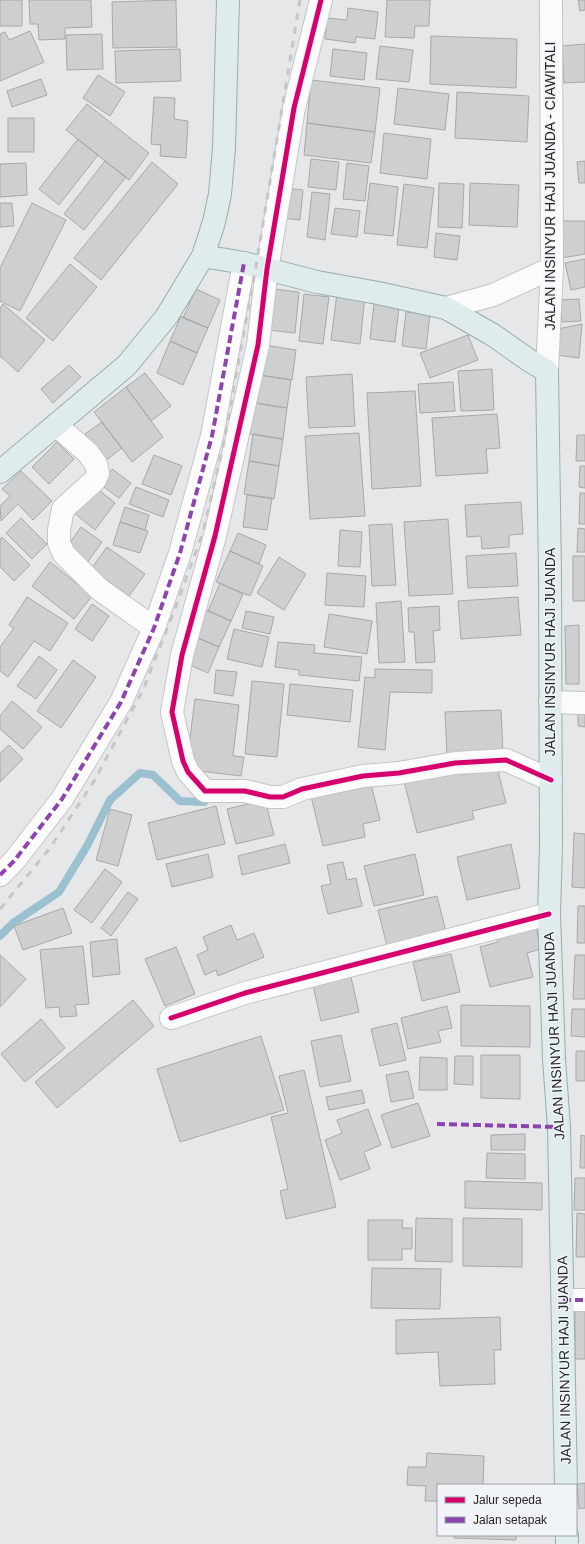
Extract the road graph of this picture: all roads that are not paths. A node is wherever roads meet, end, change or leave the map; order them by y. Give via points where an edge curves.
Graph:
1 (228, 0) edge
2 (321, 0) edge
3 (551, 0) edge
4 (203, 256) junction
5 (244, 263) junction
6 (552, 268) junction
7 (267, 269) junction
8 (446, 308) junction
9 (547, 371) junction
10 (56, 425) junction
11 (0, 472) edge
12 (154, 628) junction
13 (550, 702) junction
14 (585, 703) edge
15 (551, 780) junction
16 (0, 875) edge
17 (549, 914) junction
18 (171, 1018) dead end
19 (563, 1300) junction
20 (585, 1300) edge
21 (566, 1484) edge

1 - 4 main road via 224,148 220,194
2 - 7 street via 294,108
3 - 6 street, JALAN INSINYUR HAJI JUANDA - CIAWITALI
4 - 5 main road
4 - 10 main road via 167,316 127,365
5 - 7 main road
5 - 12 street via 212,436 180,553
6 - 8 street via 493,295
6 - 9 street, JALAN INSINYUR HAJI JUANDA - CIAWITALI
7 - 8 main road via 317,282
7 - 15 street via 258,345 215,536 182,655 172,712 188,772 205,791 245,791 270,797 283,797 302,789 363,776 399,773 455,763 506,760
8 - 9 main road
9 - 13 main road, JALAN INSINYUR HAJI JUANDA
10 - 11 main road
10 - 12 street via 88,453 96,464 98,473 96,480 63,509 59,543 64,554 99,589
12 - 16 street via 121,702 62,799
13 - 14 street
13 - 15 main road, JALAN INSINYUR HAJI JUANDA
15 - 17 main road, JALAN INSINYUR HAJI JUANDA
17 - 18 street via 245,994
17 - 19 main road, JALAN INSINYUR HAJI JUANDA via 559,1127
19 - 20 street
19 - 21 main road, JALAN INSINYUR HAJI JUANDA

